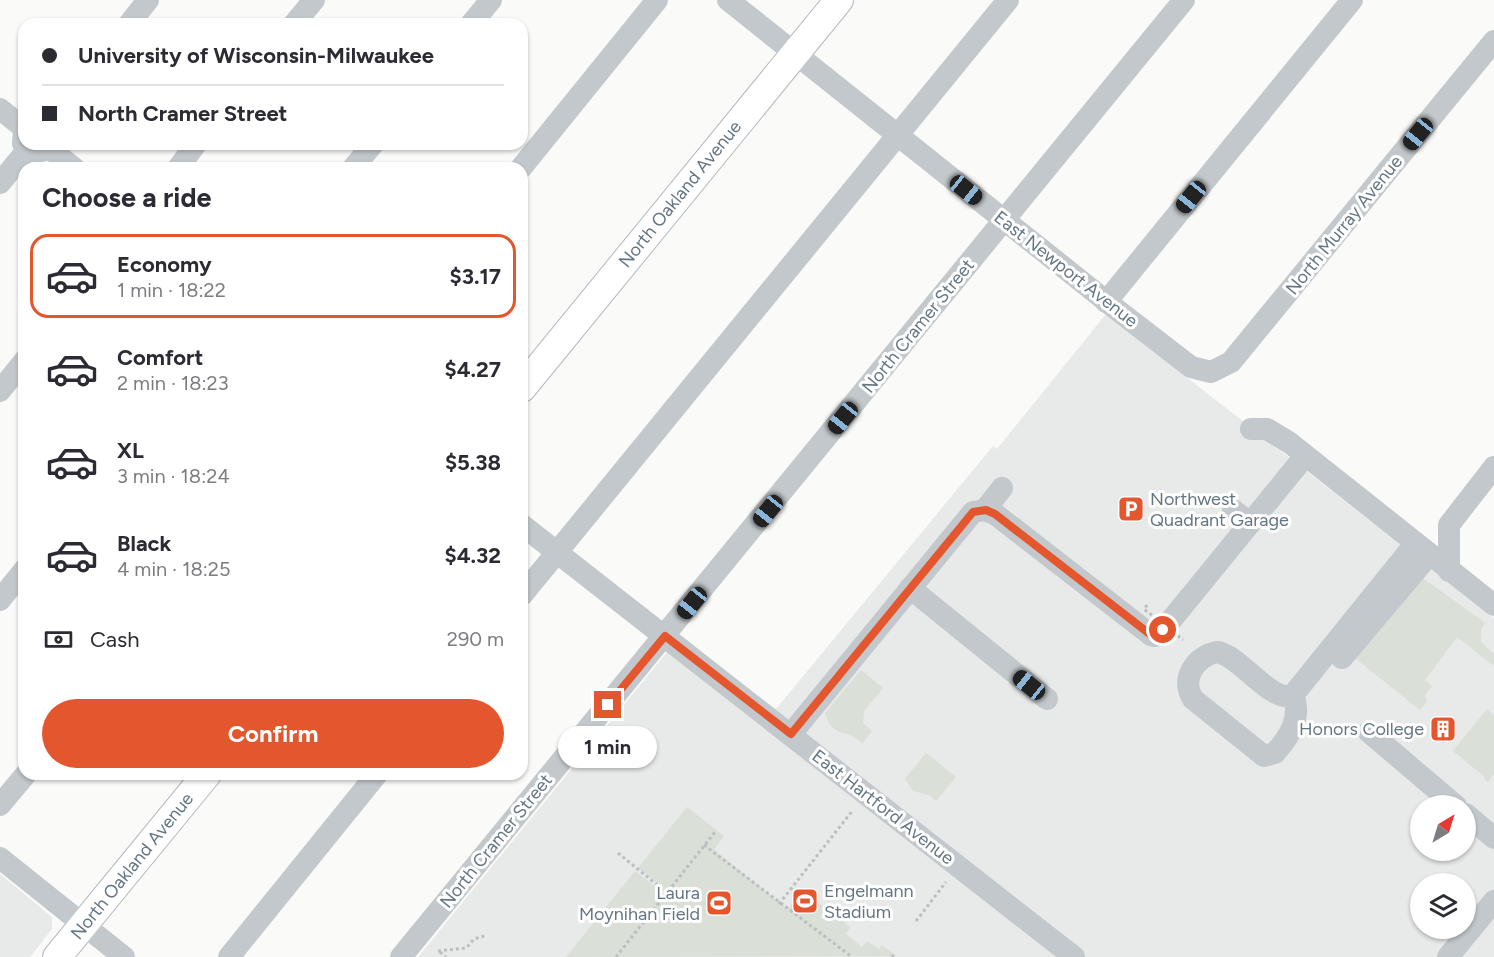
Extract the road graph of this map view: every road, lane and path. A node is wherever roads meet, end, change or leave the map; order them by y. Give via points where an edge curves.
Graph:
1 (148, 0) edge
2 (314, 0) edge
3 (491, 0) edge
4 (657, 0) edge
5 (728, 0) edge
6 (838, 0) edge
7 (1008, 0) edge
8 (1184, 0) edge
9 (1352, 0) edge
10 (134, 18) edge
11 (299, 18) edge
12 (476, 18) edge
13 (1494, 41) edge
14 (795, 53) junction
15 (0, 109) edge
16 (18, 125) edge
17 (897, 135) junction
18 (27, 150) edge
19 (49, 150) edge
20 (368, 150) edge
21 (66, 162) edge
22 (358, 162) edge
23 (526, 162) edge
24 (0, 183) edge
25 (1004, 221) junction
26 (1106, 302) junction
27 (18, 368) edge
28 (1211, 372) joint
29 (528, 381) edge
30 (0, 391) edge
31 (1251, 429) dead end
32 (1305, 456) junction
33 (1494, 467) edge
34 (1002, 488) dead end
35 (986, 510) junction
36 (528, 530) edge
37 (1422, 549) junction
38 (557, 552) junction
39 (1449, 571) junction
40 (18, 578) edge
41 (528, 588) edge
42 (910, 588) junction
43 (0, 600) edge
44 (1147, 605) dead end
45 (1494, 605) edge
46 (665, 636) junction
47 (1183, 640) dead end
48 (1047, 699) dead end
49 (1294, 705) junction
50 (1369, 732) dead end
51 (791, 734) junction
52 (21, 780) edge
53 (202, 780) edge
54 (372, 780) edge
55 (1443, 795) edge
56 (0, 805) edge
57 (854, 808) dead end
58 (1476, 823) edge
59 (715, 832) dead end
60 (1494, 838) edge
61 (704, 845) junction
62 (618, 853) dead end
63 (0, 858) edge
64 (946, 882) dead end
65 (667, 893) junction
66 (806, 893) dead end
67 (1494, 901) edge
68 (779, 904) junction
69 (792, 910) junction
70 (916, 921) dead end
71 (84, 925) junction
72 (487, 935) dead end
73 (57, 957) edge
74 (124, 957) edge
75 (229, 957) edge
76 (401, 957) edge
77 (446, 957) edge
78 (616, 957) edge
79 (852, 957) edge
80 (1074, 957) edge
81 (1448, 957) edge

1 - 10 street
2 - 11 street
3 - 12 street
4 - 23 street
5 - 14 street, East Newport Avenue
6 - 14 main road, North Oakland Avenue
7 - 17 street
8 - 25 street, North Cramer Street
9 - 26 street
13 - 28 street, North Murray Avenue via 1236,357 1222,369
14 - 17 street, East Newport Avenue
14 - 29 main road, North Oakland Avenue
15 - 16 street
17 - 25 street, East Newport Avenue
17 - 38 street
18 - 24 street
19 - 21 street
20 - 22 street
25 - 26 street, East Newport Avenue
25 - 46 street, North Cramer Street
26 - 28 street, East Newport Avenue via 1191,367
27 - 30 street
31 - 32 street via 1275,433
32 - 35 street via 1242,516 1182,591 1165,627 1155,636
32 - 37 street
33 - 39 street via 1449,525
34 - 35 street
35 - 42 street via 973,512
36 - 38 street, East Hartford Avenue
37 - 39 street
37 - 49 street
38 - 41 street
38 - 46 street, East Hartford Avenue
39 - 45 street
40 - 43 street
42 - 48 street
42 - 51 street
44 - 47 path, bridge via 1144,609
46 - 51 street, East Hartford Avenue
46 - 76 street, North Cramer Street
49 - 49 street via 1222,652 1203,658 1186,680 1193,699 1264,756 1283,745
50 - 55 street
51 - 80 street, East Hartford Avenue
52 - 56 street
53 - 71 main road, North Oakland Avenue
54 - 75 street
57 - 68 path
58 - 60 street
59 - 61 path
61 - 65 path
61 - 68 path
62 - 65 path
63 - 71 street
64 - 70 path
65 - 78 path
66 - 69 path
67 - 81 street
68 - 69 path
69 - 79 path
71 - 73 main road, North Oakland Avenue
71 - 74 street
72 - 77 path via 474,939 466,948 438,951

